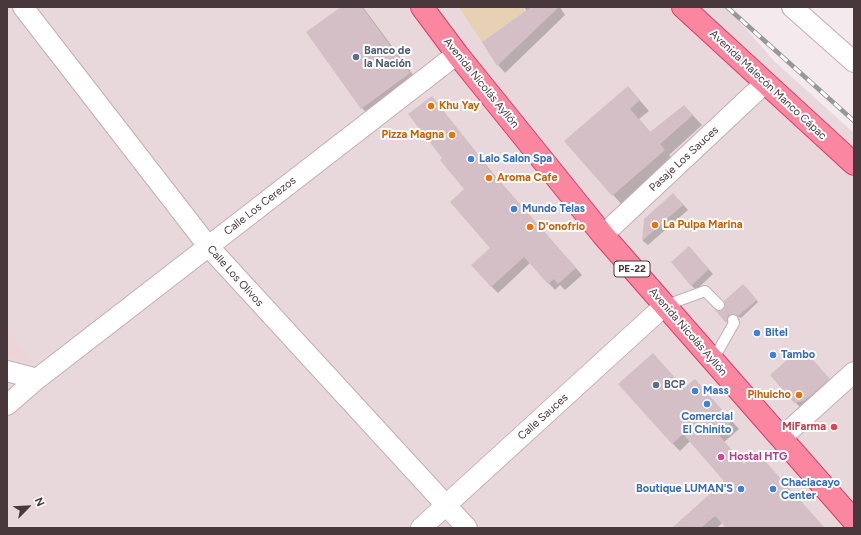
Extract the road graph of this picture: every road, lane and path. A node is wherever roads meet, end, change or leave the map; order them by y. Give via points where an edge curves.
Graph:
1 (24, 7) edge
2 (422, 7) edge
3 (683, 7) edge
4 (792, 7) edge
5 (457, 54) junction
6 (854, 62) edge
7 (765, 83) junction
8 (854, 164) edge
9 (603, 235) junction
10 (208, 246) junction
11 (719, 305) dead end
12 (664, 306) junction
13 (733, 320) dead end
14 (712, 360) junction
15 (7, 371) edge
16 (854, 372) edge
17 (37, 379) junction
18 (7, 405) edge
19 (782, 438) junction
20 (445, 506) junction
21 (854, 521) edge
22 (421, 528) edge
23 (467, 528) edge

1 - 10 street, Calle Los Olivos
2 - 5 highway, Avenida Nicolás Ayllón / PE-22
3 - 7 highway, Avenida Malecón Manco Cápac
4 - 6 street
5 - 9 highway, Avenida Nicolás Ayllón / PE-22
5 - 10 street, Calle Los Cerezos
7 - 8 highway, Avenida Malecón Manco Cápac
7 - 9 street, Pasaje Los Sauces
9 - 12 highway, Avenida Nicolás Ayllón / PE-22
10 - 17 street, Calle Los Cerezos
10 - 20 street, Calle Los Olivos
11 - 12 lane via 705,291
12 - 14 highway, Avenida Nicolás Ayllón / PE-22
12 - 20 street, Calle Sauces
13 - 14 lane via 734,323
14 - 19 highway, Avenida Nicolás Ayllón / PE-22
15 - 17 street
16 - 19 street
17 - 18 street, Calle Los Cerezos
19 - 21 highway, Avenida Nicolás Ayllón / PE-22
20 - 22 street, Calle Sauces
20 - 23 street, Calle Los Olivos

